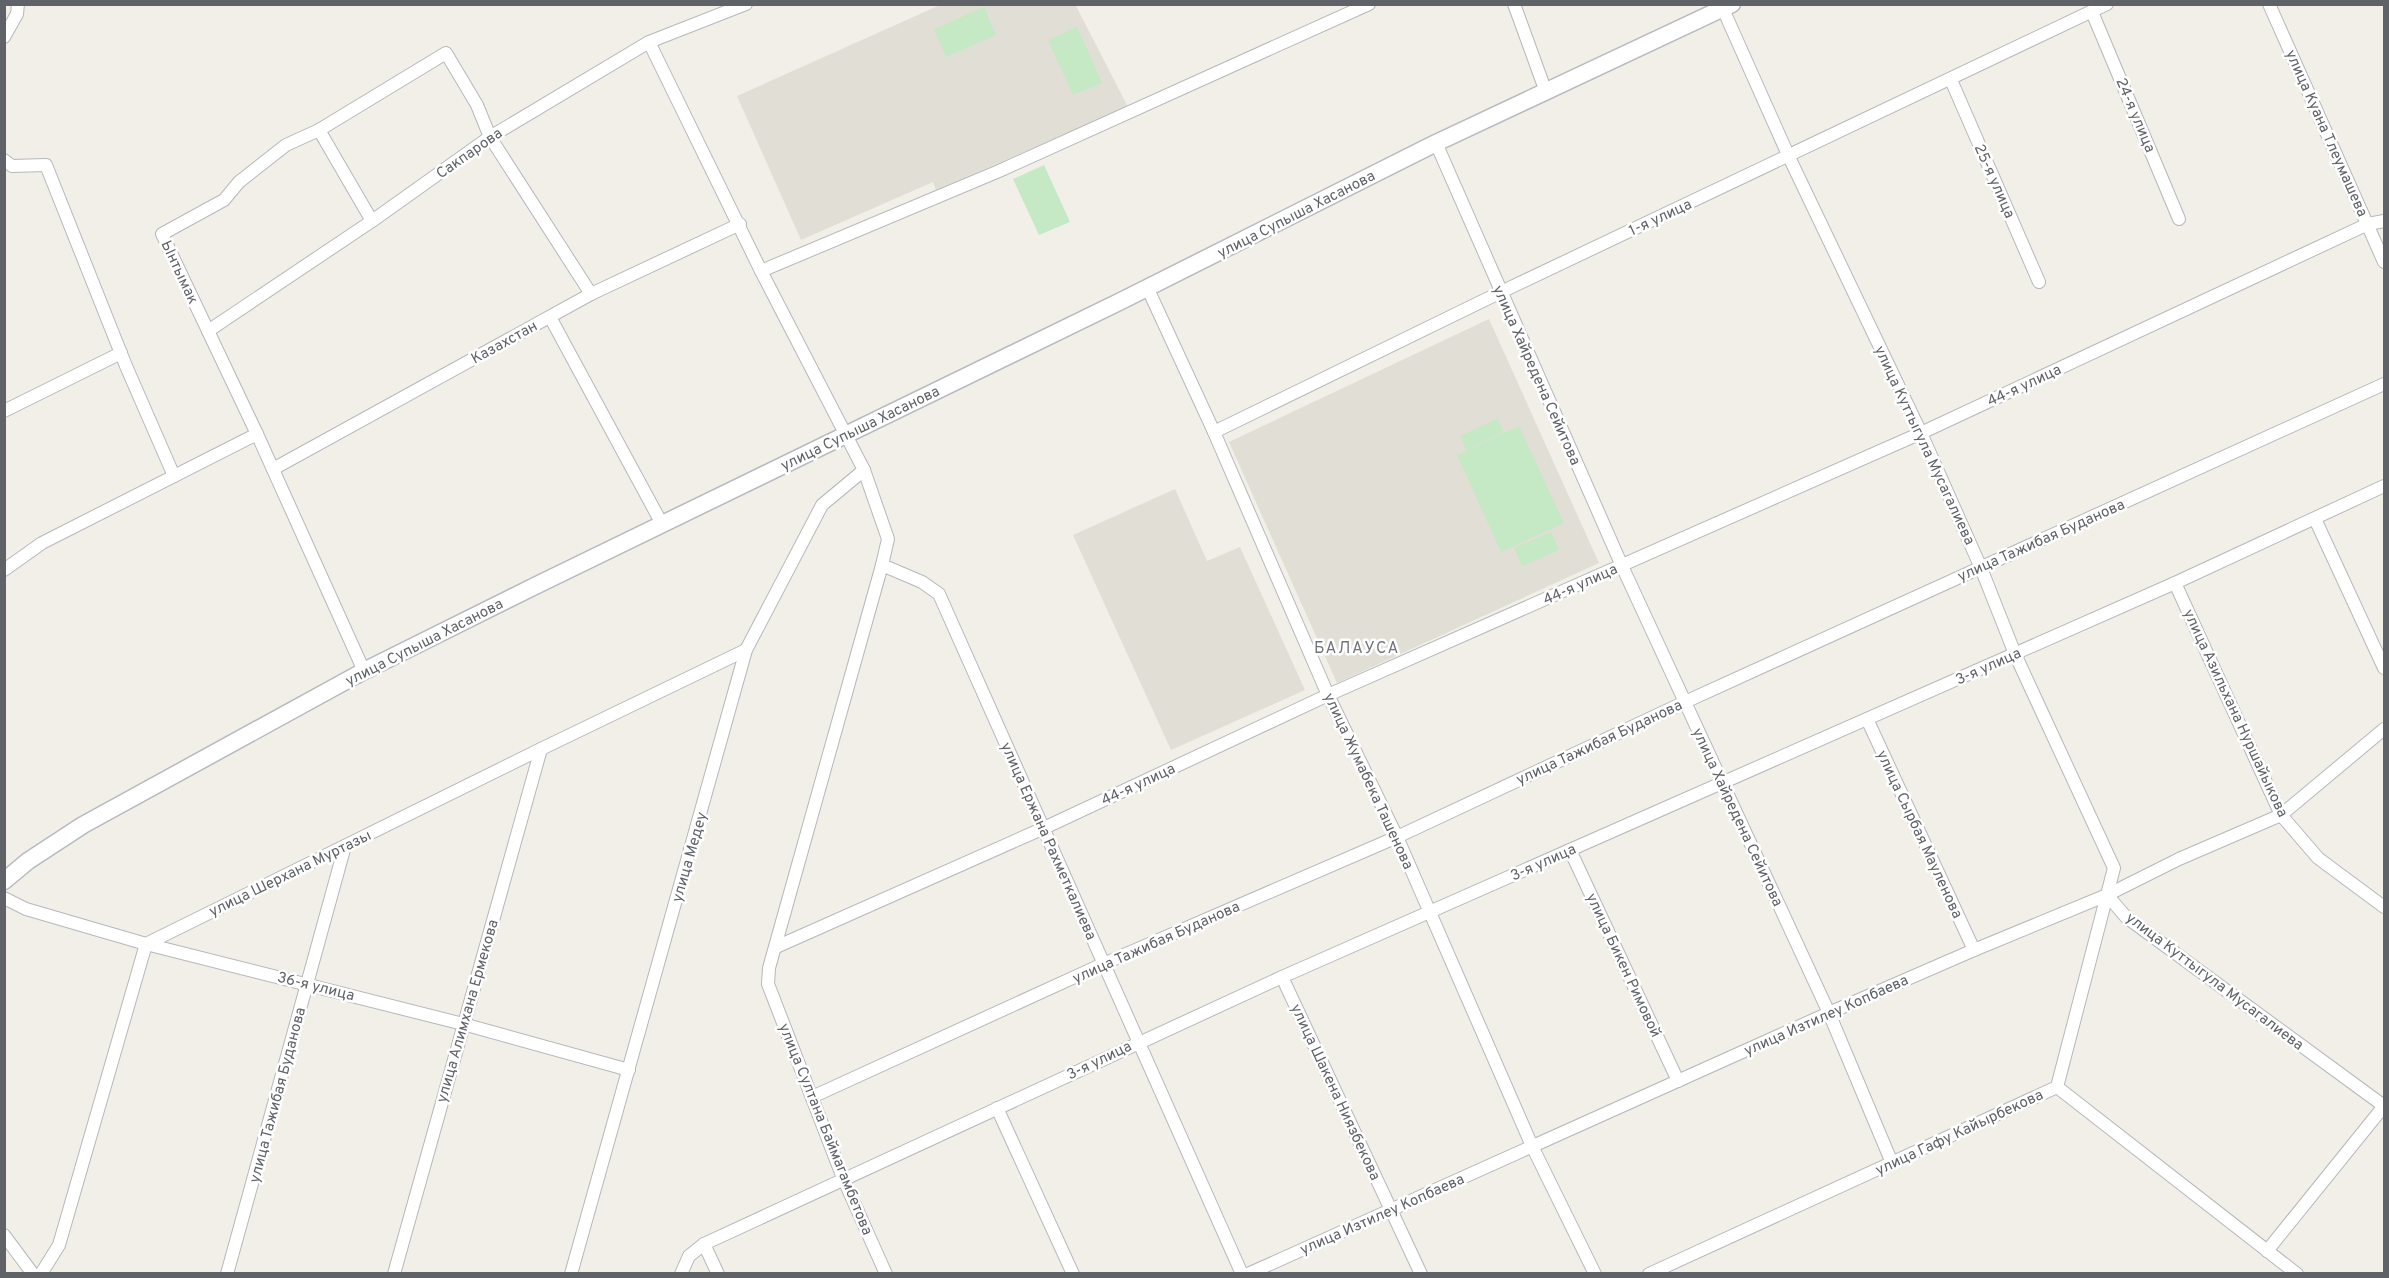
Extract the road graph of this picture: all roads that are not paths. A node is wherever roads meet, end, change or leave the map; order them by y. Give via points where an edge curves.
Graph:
1 (18, 4) edge
2 (746, 4) edge
3 (1369, 4) edge
4 (1514, 4) edge
5 (2107, 4) edge
6 (2270, 4) edge
7 (1727, 7) edge
8 (2092, 12) junction
9 (4, 37) edge
10 (649, 42) junction
11 (1951, 80) junction
12 (1546, 92) junction
13 (319, 130) junction
14 (490, 137) junction
15 (1436, 143) junction
16 (1789, 157) junction
17 (4, 160) edge
18 (2179, 219) dead end
19 (372, 221) junction
20 (2385, 221) edge
21 (740, 224) junction
22 (2368, 224) junction
23 (2385, 262) edge
24 (761, 270) junction
25 (2039, 282) dead end
26 (1147, 287) junction
27 (1501, 292) junction
28 (591, 294) junction
29 (550, 316) junction
30 (208, 331) junction
31 (121, 353) junction
32 (2385, 384) edge
33 (4, 411) edge
34 (1214, 432) junction
35 (1921, 433) junction
36 (257, 434) junction
37 (845, 435) junction
38 (273, 469) junction
39 (864, 470) junction
40 (174, 476) junction
41 (2385, 486) edge
42 (2314, 519) junction
43 (662, 524) junction
44 (882, 565) junction
45 (1622, 566) junction
46 (1981, 568) junction
47 (4, 570) edge
48 (2175, 583) junction
49 (746, 650) junction
50 (2015, 654) junction
51 (2385, 668) edge
52 (364, 671) junction
53 (1328, 695) junction
54 (1685, 702) junction
55 (1867, 719) junction
56 (2385, 729) edge
57 (541, 749) junction
58 (1722, 783) junction
59 (2281, 815) junction
60 (1044, 828) junction
61 (1397, 837) junction
62 (345, 846) junction
63 (1570, 850) junction
64 (4, 881) edge
65 (2107, 895) junction
66 (4, 898) edge
67 (2385, 907) edge
68 (1429, 912) junction
69 (146, 944) junction
70 (776, 947) junction
71 (1974, 950) junction
72 (1103, 964) junction
73 (1281, 976) junction
74 (307, 984) junction
75 (1829, 1013) junction
76 (463, 1024) junction
77 (1138, 1041) junction
78 (629, 1070) junction
79 (1678, 1081) junction
80 (2057, 1087) junction
81 (812, 1097) junction
82 (2384, 1106) edge
83 (997, 1108) junction
84 (1532, 1146) junction
85 (1892, 1163) junction
86 (843, 1178) junction
87 (1391, 1210) junction
88 (4, 1235) edge
89 (704, 1244) junction
90 (2267, 1251) junction
91 (33, 1274) edge
92 (41, 1274) edge
93 (227, 1274) edge
94 (394, 1274) edge
95 (571, 1274) edge
96 (681, 1274) edge
97 (718, 1274) edge
98 (886, 1274) edge
99 (1073, 1274) edge
100 (1242, 1274) edge
101 (1248, 1274) edge
102 (1421, 1274) edge
103 (1595, 1274) edge
104 (1649, 1274) edge
105 (2297, 1274) edge

1 - 9 street
2 - 10 street, Сакпарова
3 - 24 street via 999,171
4 - 12 street
5 - 8 street, 1-я улица
6 - 22 street, улица Куана Тлеумашева
7 - 12 street, улица Супыша Хасанова
7 - 16 street, улица Куттыгула Мусагалиева
8 - 11 street, 1-я улица
8 - 18 street, 24-я улица
10 - 14 street, Сакпарова
10 - 21 street
11 - 16 street, 1-я улица
11 - 25 street, 25-я улица
12 - 15 street, улица Супыша Хасанова
13 - 14 street, Ынтымак via 446,53 477,105
13 - 19 street
13 - 30 street, Ынтымак via 286,145 239,182 224,200 162,234
14 - 19 street, Сакпарова
14 - 28 street
15 - 26 street, улица Супыша Хасанова
15 - 27 street, улица Хайредена Сейитова
16 - 27 street, 1-я улица
16 - 35 street, улица Куттыгула Мусагалиева
17 - 31 street via 12,166 46,165
19 - 30 street, Сакпарова
20 - 22 street, 44-я улица
21 - 24 street
21 - 28 street, Казахстан
22 - 23 street, улица Куана Тлеумашева
22 - 35 street, 44-я улица
24 - 37 street
26 - 34 street, улица Жумабека Ташенова
26 - 37 street, улица Супыша Хасанова
27 - 34 street, 1-я улица
27 - 45 street, улица Хайредена Сейитова
28 - 29 street, Казахстан
29 - 38 street, Казахстан
29 - 43 street
30 - 36 street, Ынтымак
31 - 33 street
31 - 40 street
32 - 46 street, улица Тажибая Буданова
34 - 53 street, улица Жумабека Ташенова
35 - 45 street, 44-я улица
35 - 46 street, улица Куттыгула Мусагалиева
36 - 38 street, Ынтымак
36 - 40 street
37 - 39 street
37 - 43 street, улица Супыша Хасанова
38 - 52 street, Ынтымак
39 - 44 street via 888,539
39 - 49 street, улица Медеу via 822,505
40 - 47 street via 42,543
41 - 42 street, 3-я улица
42 - 48 street, 3-я улица
42 - 51 street
43 - 52 street, улица Супыша Хасанова
44 - 60 street, улица Ержана Рахметкалиева via 939,594
44 - 70 street
45 - 53 street, 44-я улица
45 - 54 street, улица Хайредена Сейитова
46 - 50 street, улица Куттыгула Мусагалиева
46 - 54 street, улица Тажибая Буданова
48 - 50 street, 3-я улица
48 - 59 street, улица Азильхана Нуршайыкова
49 - 57 street, улица Шерхана Муртазы
49 - 78 street, улица Медеу
50 - 55 street, 3-я улица
50 - 65 street, улица Куттыгула Мусагалиева via 2114,868
52 - 64 street, улица Супыша Хасанова via 84,825
53 - 60 street, 44-я улица
53 - 61 street, улица Жумабека Ташенова
54 - 58 street, улица Хайредена Сейитова
54 - 61 street, улица Тажибая Буданова
55 - 58 street, 3-я улица
55 - 71 street, улица Сырбая Мауленова
56 - 59 street, улица Изтилеу Копбаева
57 - 62 street, улица Шерхана Муртазы
57 - 76 street, улица Алимхана Ермекова
58 - 63 street, 3-я улица
58 - 75 street, улица Хайредена Сейитова
59 - 65 street, улица Изтилеу Копбаева
59 - 67 street, улица Азильхана Нуршайыкова via 2318,858
60 - 70 street, 44-я улица
60 - 72 street, улица Ержана Рахметкалиева
61 - 68 street, улица Жумабека Ташенова
61 - 72 street, улица Тажибая Буданова
62 - 69 street, улица Шерхана Муртазы
62 - 74 street, улица Тажибая Буданова
63 - 68 street, 3-я улица
63 - 79 street, улица Бикен Римовой
65 - 71 street, улица Изтилеу Копбаева
65 - 80 street
65 - 82 street, улица Куттыгула Мусагалиева via 2126,917
66 - 69 street, 36-я улица via 26,909
68 - 73 street, 3-я улица
68 - 84 street, улица Жумабека Ташенова
69 - 74 street, 36-я улица
69 - 92 street via 59,1245
70 - 81 street, улица Султана Баймагамбетова via 768,984
71 - 75 street, улица Изтилеу Копбаева
72 - 77 street, улица Ержана Рахметкалиева
72 - 81 street, улица Тажибая Буданова
73 - 77 street, 3-я улица
73 - 87 street, улица Шакена Ниязбекова
74 - 76 street, 36-я улица
74 - 93 street, улица Тажибая Буданова
75 - 79 street, улица Изтилеу Копбаева
75 - 85 street, улица Хайредена Сейитова
76 - 78 street, 36-я улица
76 - 94 street, улица Алимхана Ермекова
77 - 83 street, 3-я улица
77 - 100 street, улица Ержана Рахметкалиева
78 - 95 street, улица Медеу
79 - 84 street, улица Изтилеу Копбаева
80 - 85 street, улица Гафу Кайырбекова
80 - 90 street, улица Гафу Кайырбекова
81 - 86 street, улица Султана Баймагамбетова
82 - 90 street
83 - 86 street, 3-я улица
83 - 99 street
84 - 87 street, улица Изтилеу Копбаева
84 - 103 street, улица Жумабека Ташенова
85 - 104 street, улица Гафу Кайырбекова
86 - 89 street, 3-я улица
86 - 98 street, улица Султана Баймагамбетова
87 - 101 street, улица Изтилеу Копбаева
87 - 102 street, улица Шакена Ниязбекова
88 - 91 street
89 - 96 street via 689,1256
89 - 97 street
90 - 105 street, улица Гафу Кайырбекова

